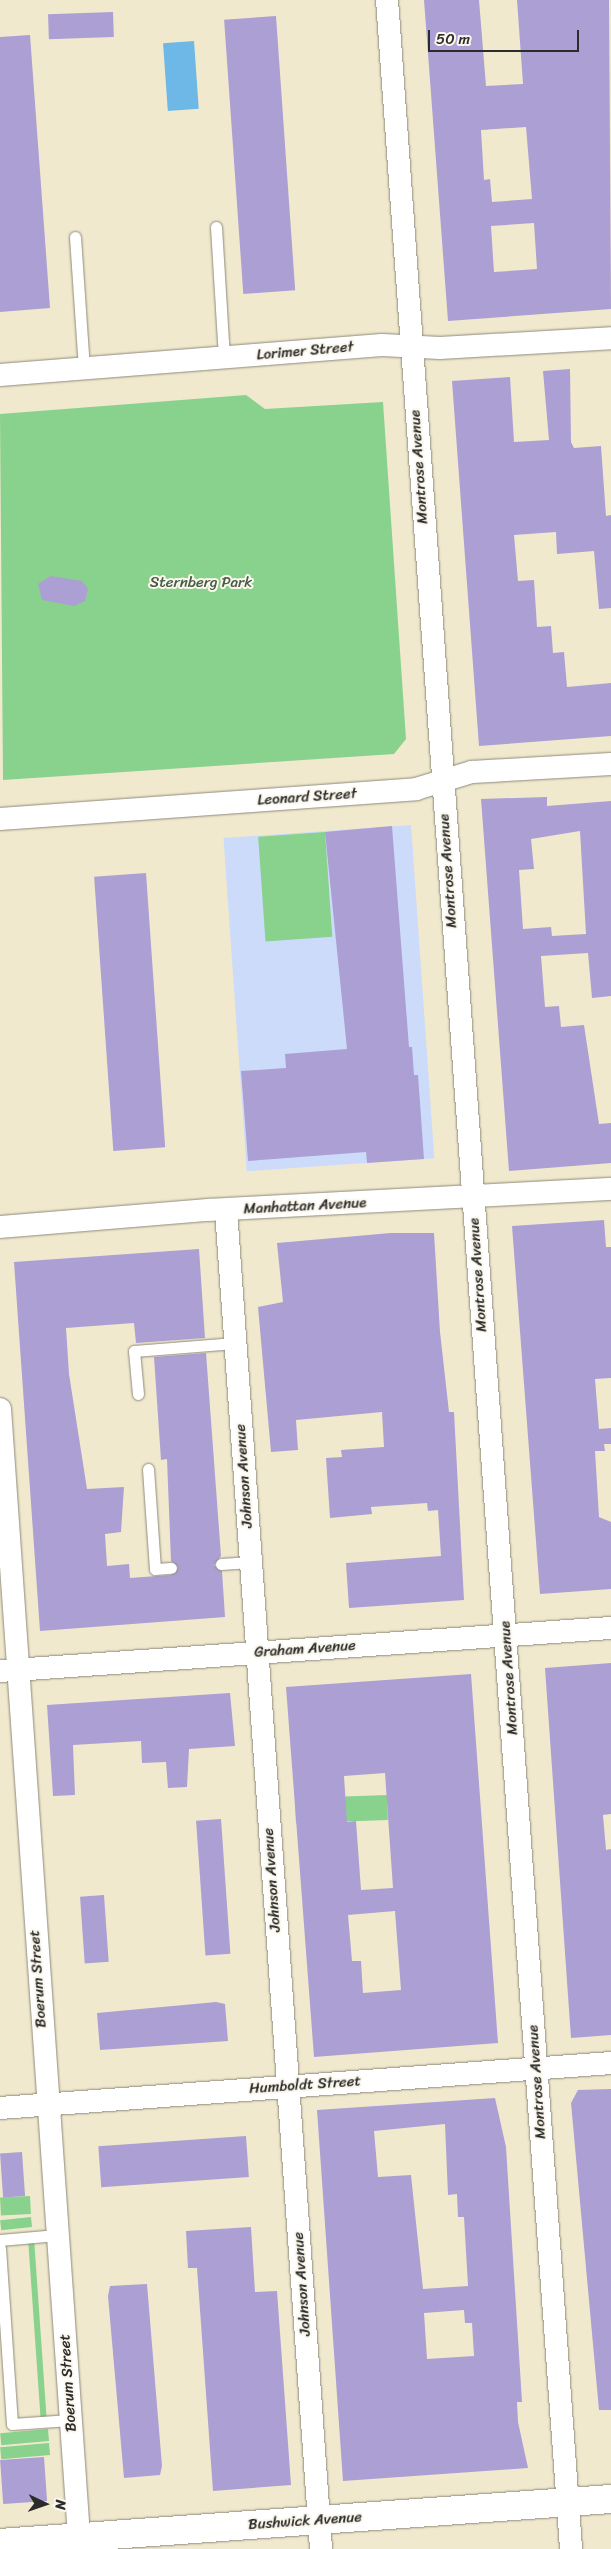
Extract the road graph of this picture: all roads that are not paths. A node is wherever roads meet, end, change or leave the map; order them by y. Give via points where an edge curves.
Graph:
1 (387, 0) edge
2 (216, 227) dead end
3 (75, 237) dead end
4 (611, 338) edge
5 (410, 346) junction
6 (224, 358) junction
7 (84, 368) junction
8 (0, 375) edge
9 (611, 764) edge
10 (441, 780) junction
11 (0, 819) edge
12 (611, 1190) edge
13 (472, 1197) junction
14 (226, 1210) junction
15 (0, 1227) edge
16 (235, 1343) junction
17 (138, 1394) dead end
18 (0, 1408) edge
19 (148, 1469) dead end
20 (250, 1562) junction
21 (221, 1564) dead end
22 (171, 1568) dead end
23 (611, 1628) edge
24 (506, 1635) junction
25 (256, 1652) junction
26 (8, 1671) edge
27 (611, 2063) edge
28 (536, 2069) junction
29 (287, 2086) junction
30 (47, 2104) junction
31 (0, 2108) edge
32 (57, 2235) junction
33 (0, 2240) edge
34 (0, 2248) edge
35 (70, 2420) junction
36 (6, 2424) edge
37 (611, 2499) edge
38 (568, 2502) junction
39 (318, 2520) junction
40 (79, 2543) edge
41 (0, 2544) edge
42 (321, 2549) edge
43 (571, 2549) edge

1 - 5 street, Montrose Avenue
2 - 6 lane
3 - 7 lane
4 - 5 street, Lorimer Street
5 - 6 street, Lorimer Street
5 - 10 street, Montrose Avenue
6 - 7 street, Lorimer Street
7 - 8 street, Lorimer Street
9 - 10 street, Leonard Street via 472,772
10 - 11 street, Leonard Street via 416,789
10 - 13 street, Montrose Avenue
12 - 13 street, Manhattan Avenue
13 - 14 street, Manhattan Avenue
13 - 24 street, Montrose Avenue
14 - 15 street, Manhattan Avenue
14 - 16 street, Johnson Avenue
16 - 17 lane via 134,1351
16 - 20 street, Johnson Avenue
18 - 26 street, Boerum Street
19 - 22 lane via 155,1569
20 - 21 lane
20 - 25 street, Johnson Avenue
23 - 24 street, Graham Avenue
24 - 25 street, Graham Avenue
24 - 28 street, Montrose Avenue
25 - 26 street, Graham Avenue
25 - 29 street, Johnson Avenue
26 - 30 street, Boerum Street
27 - 28 street, Humboldt Street
28 - 29 street, Humboldt Street
28 - 38 street, Montrose Avenue
29 - 30 street, Humboldt Street
29 - 39 street, Johnson Avenue
30 - 31 street, Humboldt Street
30 - 32 street, Boerum Street
32 - 33 lane
32 - 35 street, Boerum Street
34 - 36 lane
35 - 36 lane
35 - 40 street, Boerum Street
37 - 38 main road, Bushwick Avenue
38 - 39 main road, Bushwick Avenue
38 - 43 street, Montrose Avenue
39 - 40 main road, Bushwick Avenue
39 - 42 street, Johnson Avenue
40 - 41 main road, Bushwick Avenue

